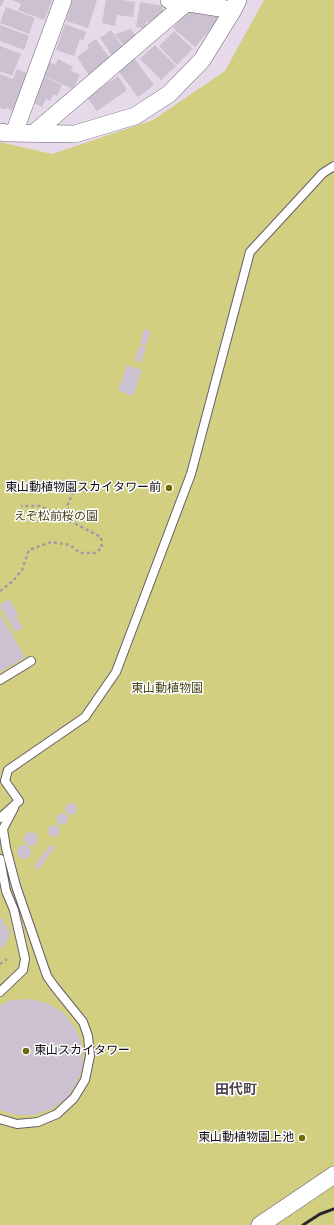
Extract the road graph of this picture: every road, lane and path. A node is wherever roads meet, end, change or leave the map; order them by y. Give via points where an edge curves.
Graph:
1 (63, 0) edge
2 (169, 0) edge
3 (186, 3) junction
4 (235, 5) edge
5 (7, 132) edge
6 (33, 134) junction
7 (334, 166) edge
8 (75, 488) dead end
9 (21, 506) dead end
10 (74, 523) junction
11 (0, 590) edge
12 (31, 662) dead end
13 (0, 680) edge
14 (19, 800) junction
15 (0, 818) edge
16 (0, 859) edge
17 (7, 959) dead end
18 (0, 964) edge
19 (0, 992) edge
20 (0, 1119) edge
21 (334, 1175) edge
22 (260, 1225) edge

1 - 5 street
2 - 3 street
3 - 4 street
3 - 6 street
4 - 6 street via 202,60 169,94 135,116 75,134
5 - 6 street
7 - 14 lane via 323,173 250,252 191,474 116,672 85,717 8,770 5,782
8 - 10 path via 67,506
9 - 10 path via 40,506
10 - 11 path via 101,538 102,548 95,553 80,553 70,545 51,542 29,550 22,570 13,581
12 - 13 lane
14 - 15 lane
14 - 20 lane via 3,829 16,886 48,976 83,1022 88,1036 90,1056 85,1080 74,1098 57,1114 38,1122 17,1124
16 - 19 lane via 25,959 23,970
17 - 18 path
21 - 22 street

